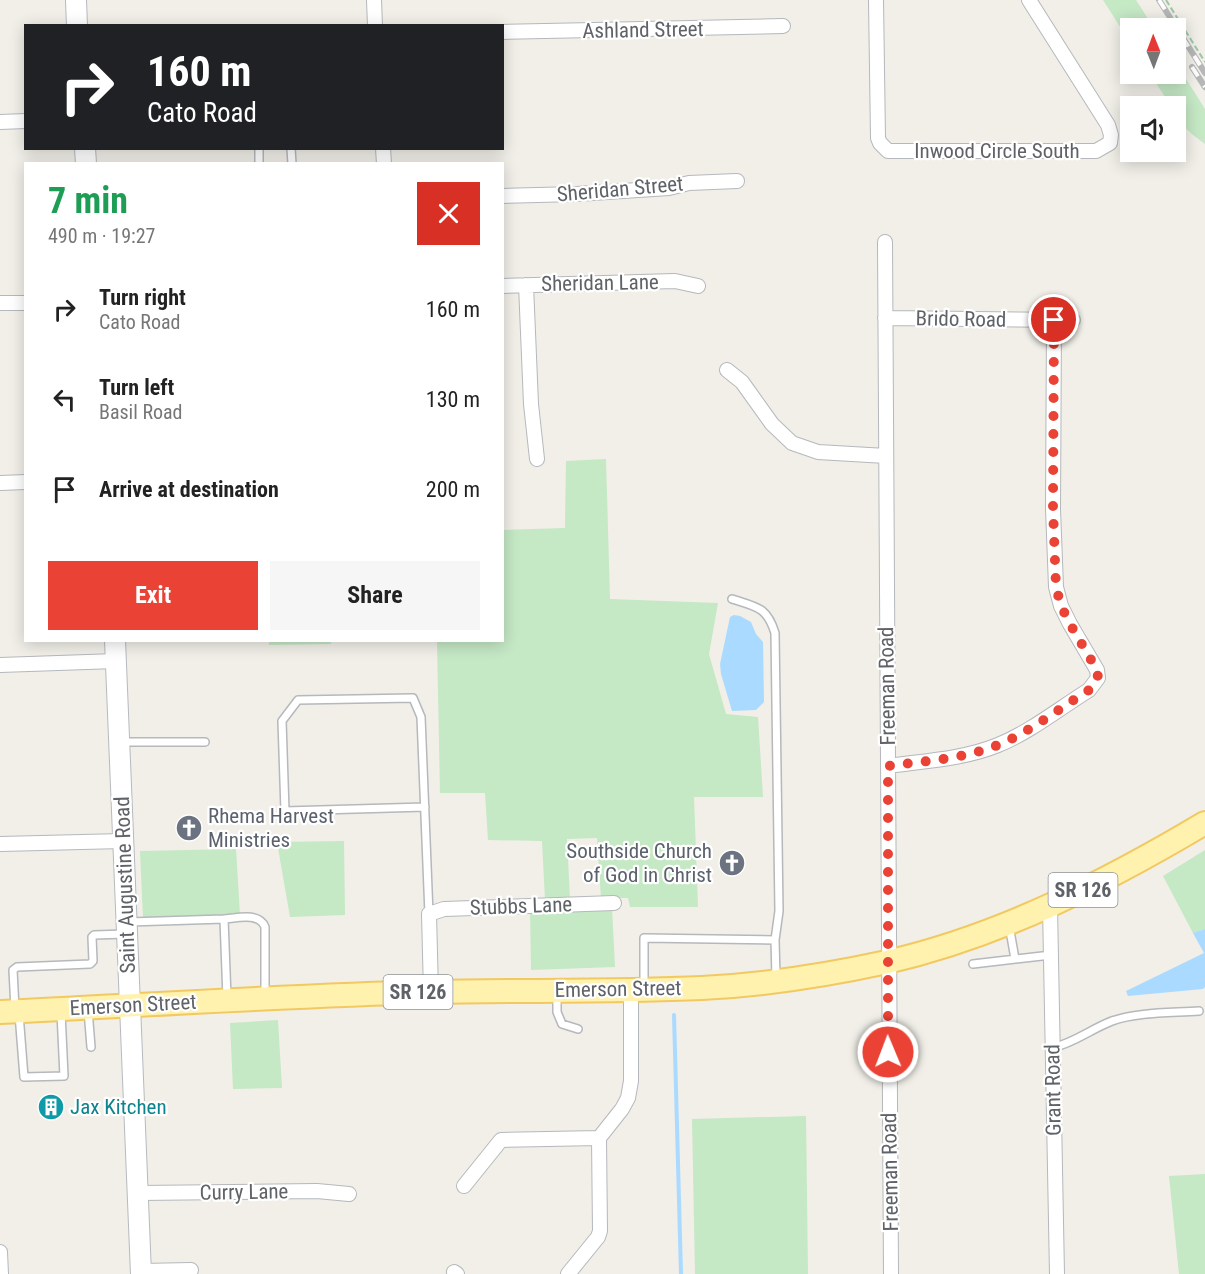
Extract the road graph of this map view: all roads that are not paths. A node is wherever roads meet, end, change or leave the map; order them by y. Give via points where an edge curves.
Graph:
1 (76, 0) edge
2 (374, 0) edge
3 (876, 0) edge
4 (1029, 0) edge
5 (77, 24) edge
6 (375, 24) edge
7 (783, 26) dead end
8 (504, 32) edge
9 (24, 121) edge
10 (0, 122) edge
11 (737, 181) dead end
12 (504, 196) edge
13 (885, 242) dead end
14 (526, 285) junction
15 (504, 286) edge
16 (698, 286) dead end
17 (0, 303) edge
18 (24, 303) edge
19 (885, 318) junction
20 (1054, 320) junction
21 (1073, 320) dead end
22 (727, 370) dead end
23 (886, 456) junction
24 (537, 459) dead end
25 (24, 482) edge
26 (0, 483) edge
27 (732, 599) dead end
28 (115, 642) edge
29 (116, 661) junction
30 (0, 665) edge
31 (119, 742) junction
32 (205, 742) dead end
33 (888, 766) junction
34 (425, 807) junction
35 (1205, 823) edge
36 (123, 841) junction
37 (0, 844) edge
38 (614, 903) dead end
39 (1050, 906) junction
40 (429, 914) junction
41 (224, 919) junction
42 (1009, 923) junction
43 (127, 928) junction
44 (775, 940) junction
45 (1051, 956) junction
46 (1015, 960) junction
47 (888, 961) junction
48 (973, 964) dead end
49 (776, 980) junction
50 (638, 989) junction
51 (557, 990) junction
52 (431, 992) junction
53 (265, 997) junction
54 (227, 1000) junction
55 (130, 1005) junction
56 (88, 1007) junction
57 (61, 1009) junction
58 (1199, 1011) dead end
59 (11, 1012) edge
60 (578, 1029) dead end
61 (90, 1047) dead end
62 (1052, 1047) junction
63 (599, 1138) junction
64 (464, 1186) dead end
65 (138, 1194) junction
66 (349, 1194) dead end
67 (0, 1252) edge
68 (191, 1270) dead end
69 (141, 1273) edge
70 (1, 1274) edge
71 (568, 1274) edge
72 (891, 1274) edge
73 (1057, 1274) edge

1 - 5 main road
2 - 6 street
3 - 4 street, Inwood Circle South via 878,138 883,147 893,152 1096,151 1110,143 1108,125
7 - 8 street, Ashland Street
9 - 10 street
11 - 12 street, Sheridan Street
13 - 19 street, Freeman Road
14 - 15 street, Sheridan Lane
14 - 16 street, Sheridan Lane via 675,281
14 - 24 street
17 - 18 street
19 - 20 street, Brido Road
19 - 23 street, Freeman Road
20 - 21 street, Brido Road
20 - 33 street via 1056,587 1061,606 1098,678 1089,690 997,746
22 - 23 street via 742,382 772,424 792,443 818,452
23 - 33 street, Freeman Road
25 - 26 street
27 - 44 lane via 757,607 770,617 775,633 779,912
28 - 29 main road, Saint Augustine Road
29 - 30 street
29 - 31 main road, Saint Augustine Road
31 - 32 lane
31 - 36 main road, Saint Augustine Road
33 - 47 street, Freeman Road
34 - 34 lane via 421,717 413,698 298,700 282,721 285,811
34 - 40 lane
35 - 39 main road, Emerson Street / SR 126 via 1126,869
36 - 37 street
36 - 43 main road, Saint Augustine Road
38 - 40 street, Stubbs Lane via 444,909
39 - 42 main road, Emerson Street / SR 126
39 - 45 street, Grant Road
40 - 52 street
41 - 43 lane
41 - 53 lane via 257,918 263,922
41 - 54 lane
42 - 46 lane
42 - 47 main road, Emerson Street / SR 126
43 - 55 main road, Saint Augustine Road
43 - 59 lane via 94,935 90,964 17,967 13,970
44 - 49 lane
44 - 50 lane via 644,938
45 - 46 lane
45 - 62 street, Grant Road
46 - 48 lane
47 - 49 main road, Emerson Street / SR 126
47 - 72 street, Freeman Road
49 - 50 main road, Emerson Street / SR 126 via 703,988
50 - 51 main road, Emerson Street / SR 126
50 - 63 street via 628,1098
51 - 52 main road, Emerson Street / SR 126
51 - 60 lane via 557,1012 562,1024
52 - 53 main road, Emerson Street / SR 126
53 - 54 main road, Emerson Street / SR 126
54 - 55 main road, Emerson Street / SR 126
55 - 56 main road, Emerson Street / SR 126
55 - 65 main road, Saint Augustine Road
56 - 57 main road, Emerson Street / SR 126
56 - 61 lane
57 - 59 main road, Emerson Street / SR 126
57 - 59 lane via 64,1076 24,1077
58 - 62 lane via 1114,1020 1065,1045
62 - 73 street, Grant Road
63 - 64 street via 501,1140
63 - 71 street via 600,1231
65 - 66 street, Curry Lane
65 - 69 main road, Saint Augustine Road
67 - 70 street
68 - 69 street

